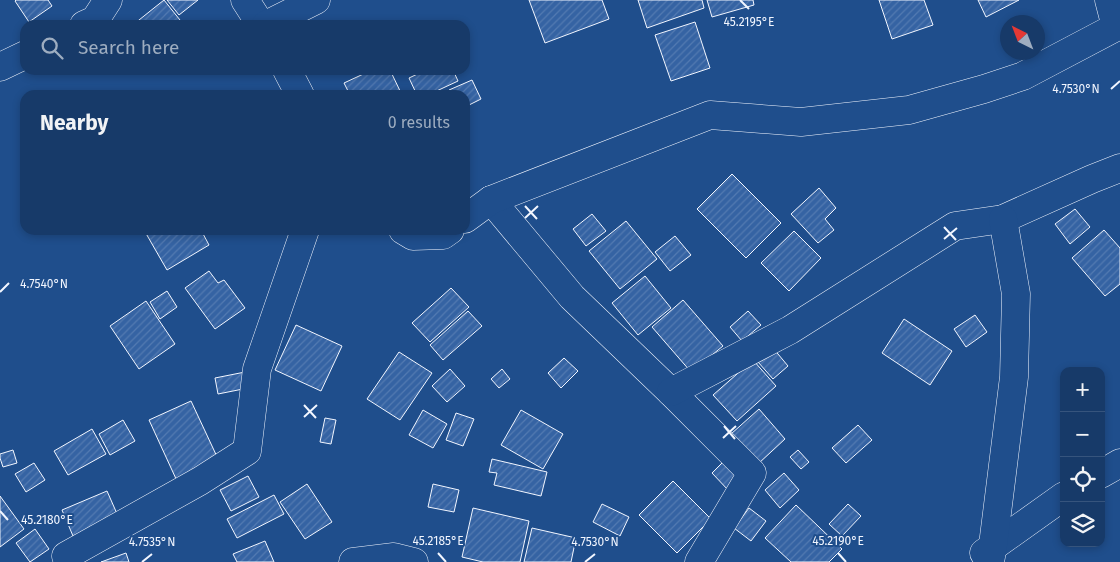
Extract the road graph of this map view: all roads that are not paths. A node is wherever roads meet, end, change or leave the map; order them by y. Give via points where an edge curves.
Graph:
1 (108, 0) edge
2 (245, 0) edge
3 (316, 0) edge
4 (1109, 0) edge
5 (95, 20) edge
6 (258, 20) edge
7 (276, 20) edge
8 (1118, 30) edge
9 (20, 58) edge
10 (0, 68) edge
11 (290, 75) edge
12 (297, 90) edge
13 (1120, 168) edge
14 (491, 200) junction
15 (470, 215) edge
16 (1003, 219) junction
17 (303, 235) edge
18 (411, 235) edge
19 (443, 235) edge
20 (671, 392) junction
21 (1120, 463) edge
22 (1105, 472) edge
23 (1060, 499) edge
24 (992, 553) edge
25 (61, 560) edge
26 (353, 562) edge
27 (414, 562) edge
28 (699, 562) edge
29 (972, 562) edge

1 - 5 street
2 - 6 street
3 - 7 street
4 - 8 street
8 - 14 street via 1023,76 909,110 801,122 710,115
9 - 10 street
11 - 12 street
13 - 16 street
14 - 15 street
14 - 20 street via 572,297
16 - 20 street via 955,226 790,330
16 - 24 street via 1016,294 1014,376
17 - 25 street via 257,369 247,452
18 - 19 street
20 - 28 street via 752,473
21 - 22 street
23 - 24 street
24 - 29 street
26 - 27 street via 394,557

